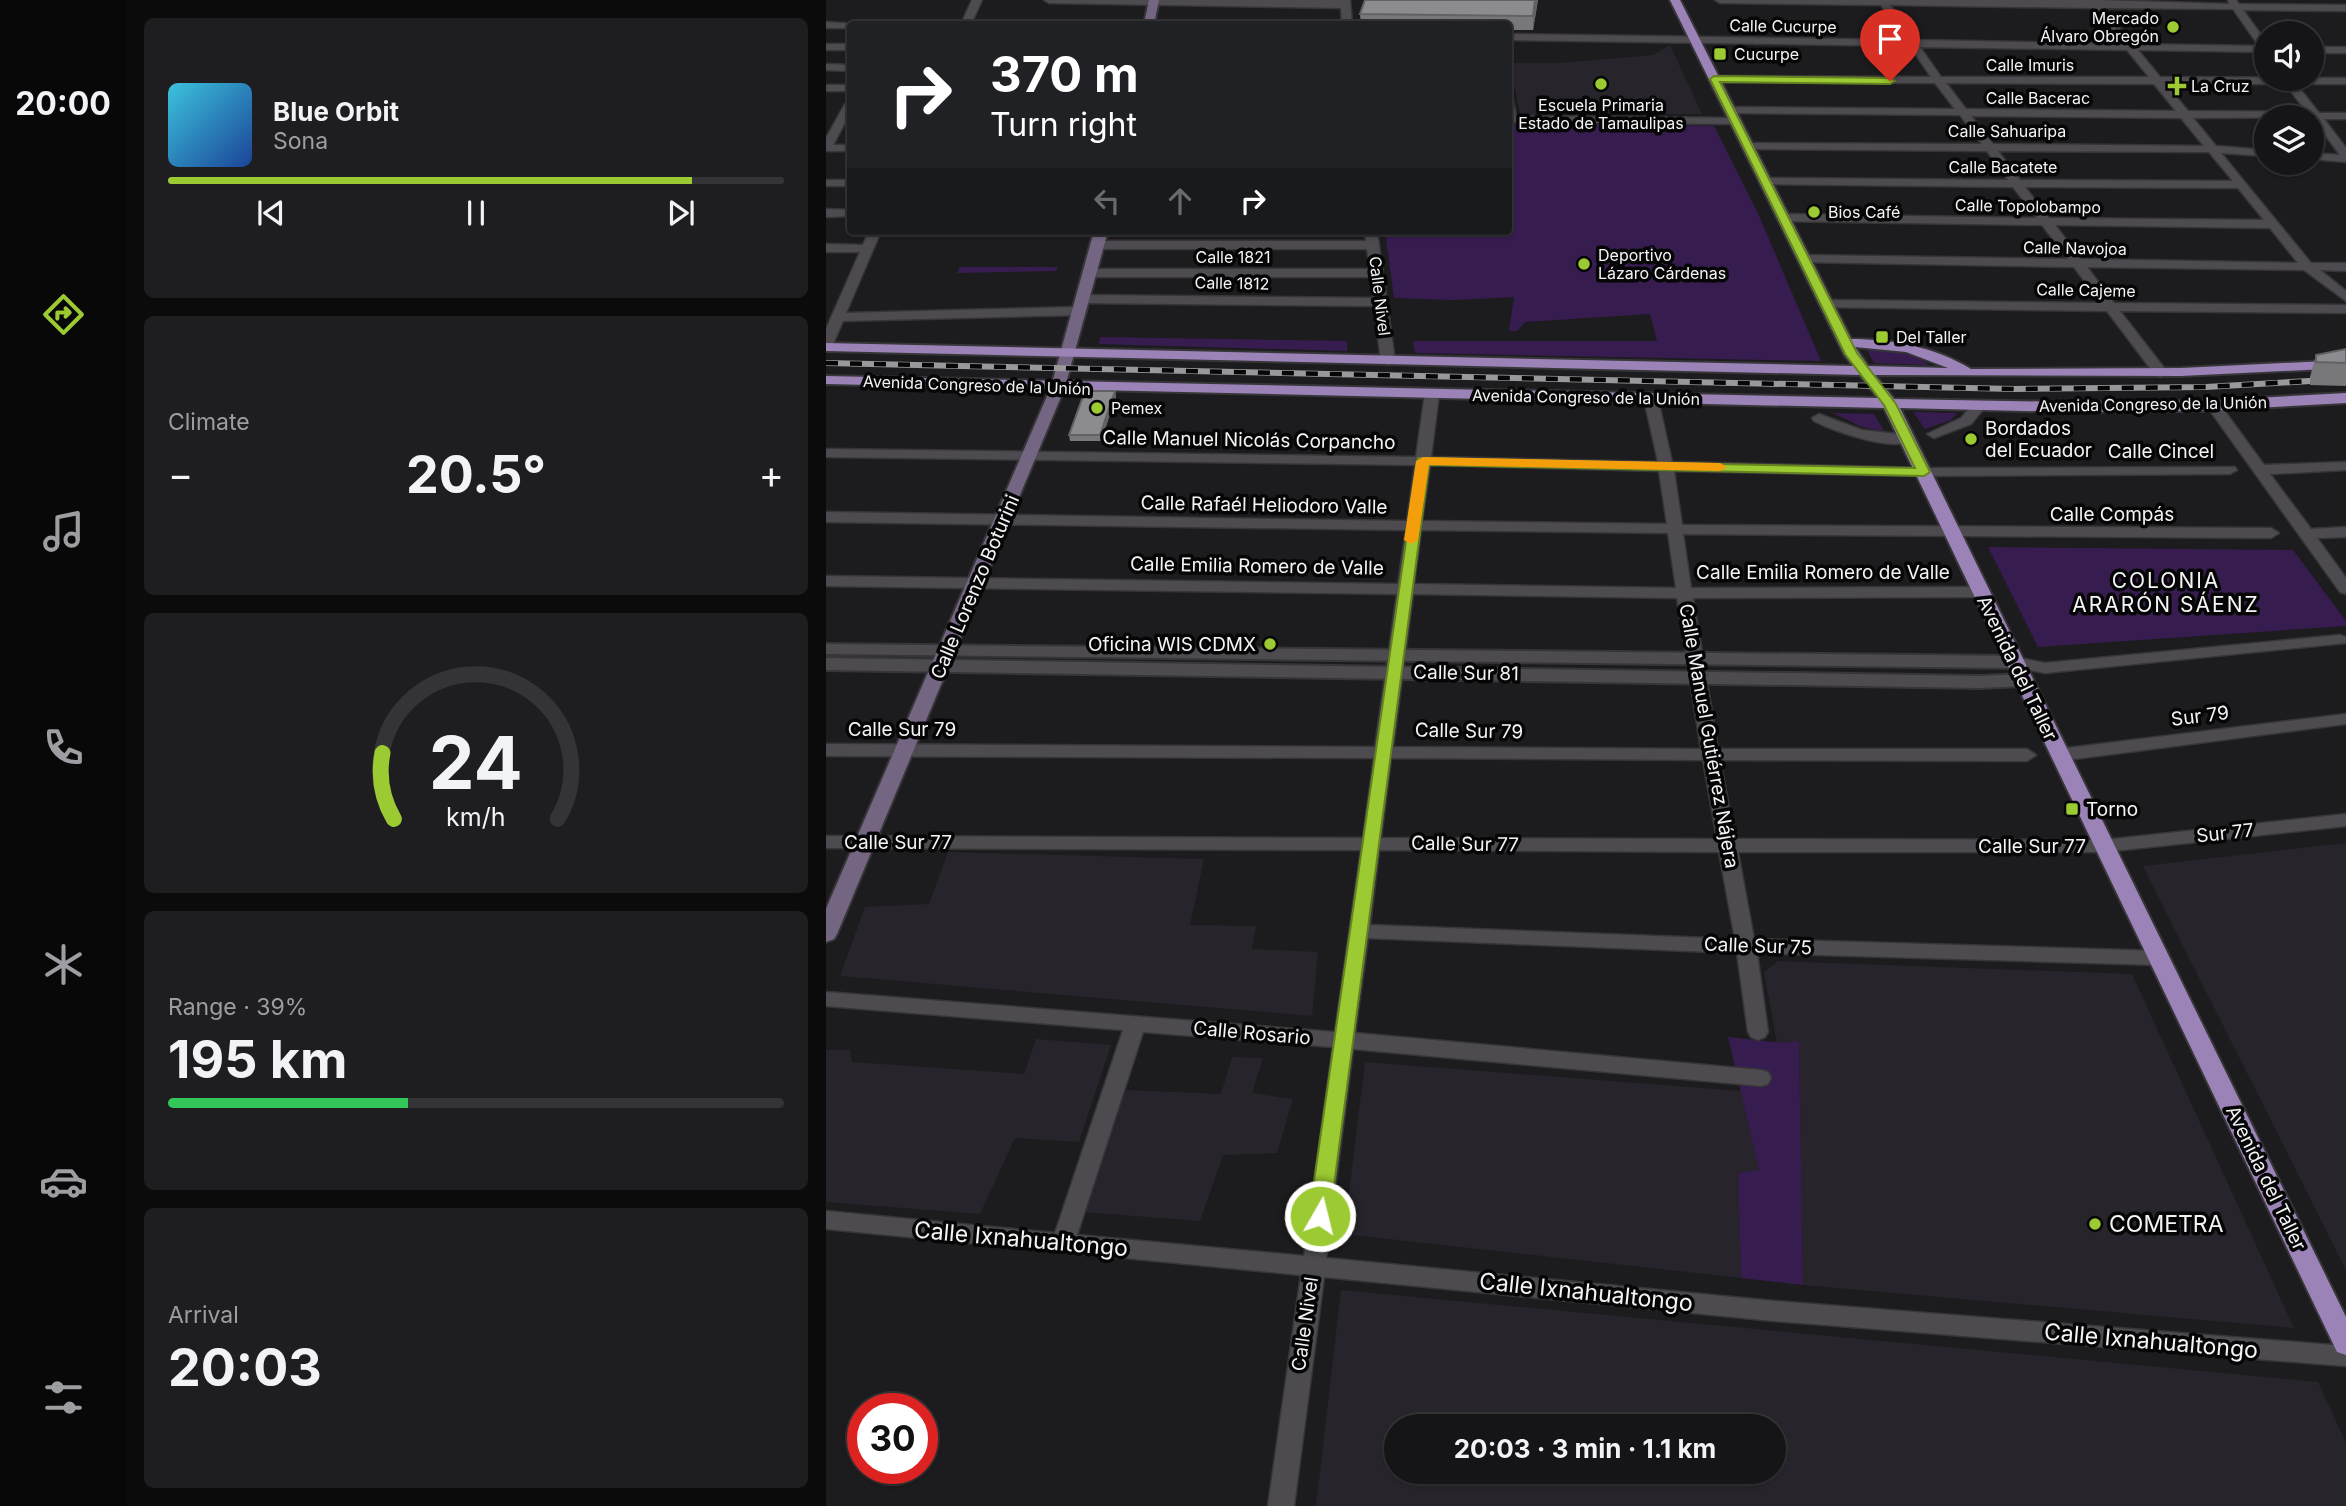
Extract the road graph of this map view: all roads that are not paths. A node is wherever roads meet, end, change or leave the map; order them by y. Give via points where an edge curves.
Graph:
1 (977, 0) edge
2 (1049, 0) edge
3 (1675, 0) edge
4 (1720, 0) edge
5 (1153, 1) edge
6 (1345, 2) edge
7 (1884, 2) edge
8 (2094, 3) edge
9 (2234, 4) edge
10 (2346, 8) edge
11 (966, 21) edge
12 (1150, 21) edge
13 (1347, 21) edge
14 (826, 25) edge
15 (847, 25) edge
16 (2254, 32) edge
17 (1512, 37) edge
18 (1695, 40) junction
19 (1916, 45) junction
20 (826, 47) edge
21 (847, 47) edge
22 (2130, 48) junction
23 (2254, 49) edge
24 (2324, 50) edge
25 (2346, 50) edge
26 (826, 67) edge
27 (847, 68) edge
28 (1714, 79) junction
29 (2254, 80) edge
30 (2324, 80) edge
31 (2157, 81) junction
32 (2346, 81) edge
33 (1940, 82) junction
34 (826, 88) edge
35 (847, 88) edge
36 (2296, 91) edge
37 (2307, 105) edge
38 (844, 109) edge
39 (1965, 114) junction
40 (2186, 115) junction
41 (1732, 116) junction
42 (2254, 116) edge
43 (2324, 116) edge
44 (2346, 116) edge
45 (1512, 119) edge
46 (2324, 127) edge
47 (830, 134) edge
48 (1747, 146) junction
49 (1990, 147) junction
50 (826, 148) edge
51 (847, 148) edge
52 (2214, 149) junction
53 (2254, 152) edge
54 (2324, 156) edge
55 (2346, 157) edge
56 (1765, 181) junction
57 (826, 183) edge
58 (847, 183) edge
59 (2017, 183) junction
60 (2241, 185) junction
61 (826, 213) edge
62 (847, 213) edge
63 (1783, 218) junction
64 (2047, 223) junction
65 (2272, 224) junction
66 (872, 235) edge
67 (1372, 235) edge
68 (1100, 238) edge
69 (1373, 246) junction
70 (826, 248) edge
71 (867, 248) junction
72 (1804, 259) junction
73 (2078, 264) junction
74 (2307, 266) junction
75 (2346, 267) edge
76 (1090, 273) junction
77 (1377, 273) junction
78 (2346, 297) edge
79 (826, 298) edge
80 (846, 298) junction
81 (1381, 302) junction
82 (1826, 304) junction
83 (1081, 305) junction
84 (2112, 308) junction
85 (2346, 309) edge
86 (838, 317) junction
87 (1846, 343) junction
88 (826, 346) edge
89 (1069, 353) junction
90 (1388, 361) junction
91 (2346, 365) edge
92 (1862, 371) junction
93 (1969, 373) junction
94 (2161, 373) junction
95 (826, 380) edge
96 (1058, 387) junction
97 (1432, 394) junction
98 (2346, 398) edge
99 (1651, 399) junction
100 (1890, 404) junction
101 (1979, 405) junction
102 (2213, 405) junction
103 (1819, 418) dead end
104 (1934, 434) dead end
105 (1907, 439) junction
106 (826, 453) edge
107 (1030, 456) junction
108 (1423, 461) junction
109 (1666, 466) junction
110 (2346, 466) edge
111 (2230, 470) dead end
112 (2260, 470) junction
113 (1924, 472) junction
114 (826, 517) edge
115 (1004, 519) junction
116 (1413, 527) junction
117 (1676, 530) junction
118 (2346, 532) edge
119 (1953, 533) junction
120 (2271, 534) dead end
121 (2307, 534) junction
122 (826, 581) edge
123 (977, 582) junction
124 (1404, 589) junction
125 (2346, 589) edge
126 (1980, 592) junction
127 (1685, 593) junction
128 (2340, 640) dead end
129 (826, 649) edge
130 (945, 658) junction
131 (2014, 662) junction
132 (826, 664) edge
133 (1394, 664) junction
134 (2045, 667) junction
135 (1696, 668) junction
136 (2022, 680) junction
137 (2346, 719) edge
138 (826, 750) edge
139 (905, 750) junction
140 (1382, 751) junction
141 (2027, 755) dead end
142 (2059, 755) junction
143 (1711, 756) junction
144 (2346, 820) edge
145 (826, 842) edge
146 (866, 842) junction
147 (1370, 842) junction
148 (1727, 846) junction
149 (2104, 846) junction
150 (1358, 931) junction
151 (826, 934) edge
152 (1746, 946) junction
153 (2159, 958) junction
154 (826, 999) edge
155 (1136, 1023) junction
156 (1758, 1032) dead end
157 (1343, 1040) junction
158 (1761, 1078) dead end
159 (826, 1220) edge
160 (1063, 1243) junction
161 (1313, 1266) junction
162 (2343, 1333) edge
163 (2346, 1356) edge
164 (1280, 1506) edge

1 - 11 street
2 - 5 street
3 - 18 main road, Avenida del Taller
4 - 7 street
5 - 6 street
5 - 12 main road
6 - 13 street
7 - 8 street
7 - 19 street
8 - 9 street
8 - 22 street
9 - 10 street
9 - 16 street
14 - 15 street
17 - 18 street, Calle Cucurpe
18 - 19 street, Calle Cucurpe
18 - 28 main road, Avenida del Taller
19 - 22 street, Calle Cucurpe
19 - 33 street
20 - 21 street
22 - 23 street, Calle Cucurpe
22 - 31 street
24 - 25 street
26 - 27 street
28 - 33 street, Calle Imuris
28 - 41 main road, Avenida del Taller
29 - 31 street, Calle Imuris
30 - 32 street, Calle Imuris
31 - 33 street, Calle Imuris
31 - 40 street
33 - 39 street
34 - 35 street
36 - 37 street
38 - 47 street
39 - 40 street, Calle Bacerac
39 - 41 street, Calle Bacerac
39 - 49 street
40 - 42 street, Calle Bacerac
40 - 52 street
41 - 45 street, Calle Bacerac
41 - 48 main road, Avenida del Taller
43 - 44 street, Calle Bacerac
46 - 55 street
47 - 50 street
48 - 49 street, Calle Sahuaripa
48 - 56 main road, Avenida del Taller
49 - 52 street, Calle Sahuaripa
49 - 59 street
50 - 51 street
52 - 53 street, Calle Sahuaripa
52 - 60 street
54 - 55 street
56 - 59 street, Calle Bacatete
56 - 63 main road, Avenida del Taller
57 - 58 street
59 - 60 street, Calle Bacatete
59 - 64 street
60 - 65 street
61 - 62 street
63 - 64 street, Calle Topolobampo
63 - 72 main road, Avenida del Taller
64 - 65 street, Calle Topolobampo
64 - 73 street
65 - 74 street
66 - 71 street
67 - 69 street, Calle Nivel
68 - 69 street
68 - 76 main road, Calle Lorenzo Boturini
69 - 77 street, Calle Nivel
70 - 71 street
71 - 80 street
72 - 73 street, Calle Navojoa
72 - 82 main road, Avenida del Taller
73 - 74 street, Calle Navojoa
73 - 84 street
74 - 75 street, Calle Navojoa
74 - 78 street
76 - 77 street, Calle 1821
76 - 83 main road, Calle Lorenzo Boturini
77 - 81 street, Calle Nivel
79 - 80 street
80 - 86 street
81 - 83 street, Calle 1812
81 - 90 street, Calle Nivel
82 - 84 street, Calle Cajeme
82 - 87 main road, Avenida del Taller
83 - 86 street, Calle 1812
83 - 89 main road, Calle Lorenzo Boturini
84 - 85 street, Calle Cajeme
84 - 94 street
86 - 88 street
87 - 92 main road, Avenida del Taller
87 - 93 main road via 1901,345
88 - 89 main road, Avenida Congreso de la Unión
89 - 90 main road, Avenida Congreso de la Unión
89 - 96 main road, Calle Lorenzo Boturini
90 - 92 main road, Avenida Congreso de la Unión
91 - 94 main road, Avenida Congreso de la Unión
92 - 93 main road, Avenida Congreso de la Unión
92 - 100 main road, Avenida del Taller
93 - 94 main road, Avenida Congreso de la Unión
95 - 96 main road, Avenida Congreso de la Unión
96 - 97 main road, Avenida Congreso de la Unión
96 - 107 main road, Calle Lorenzo Boturini
97 - 99 main road, Avenida Congreso de la Unión
97 - 108 street, Calle Nivel
98 - 102 main road, Avenida Congreso de la Unión
99 - 100 main road, Avenida Congreso de la Unión
99 - 109 street, Calle Manuel Gutiérrez Nájera
100 - 101 main road, Avenida Congreso de la Unión
100 - 105 main road, Avenida del Taller
101 - 102 main road, Avenida Congreso de la Unión
101 - 104 street via 1976,414 1963,424
102 - 112 street
103 - 105 street via 1851,433
105 - 113 main road, Avenida del Taller
106 - 107 street, Calle Manuel Nicolás Corpancho
107 - 108 street, Calle Manuel Nicolás Corpancho
107 - 115 main road, Calle Lorenzo Boturini
108 - 109 street, Calle Manuel Nicolás Corpancho
108 - 116 street, Calle Nivel
109 - 113 street, Calle Manuel Nicolás Corpancho
109 - 117 street, Calle Manuel Gutiérrez Nájera
110 - 112 street
111 - 113 street, Calle Cincel
112 - 121 street
113 - 119 main road, Avenida del Taller
114 - 115 street, Calle Rafaél Heliodoro Valle
115 - 116 street, Calle Rafaél Heliodoro Valle
115 - 123 main road, Calle Lorenzo Boturini
116 - 117 street, Calle Rafaél Heliodoro Valle
116 - 124 street, Calle Nivel
117 - 119 street, Calle Rafaél Heliodoro Valle
117 - 127 street, Calle Manuel Gutiérrez Nájera
118 - 121 street
119 - 120 street, Calle Compás
119 - 126 main road, Avenida del Taller
121 - 125 street
122 - 123 street, Calle Emilia Romero de Valle
123 - 124 street, Calle Emilia Romero de Valle
123 - 130 main road, Calle Lorenzo Boturini
124 - 127 street, Calle Emilia Romero de Valle
124 - 133 street, Calle Nivel
126 - 127 street, Calle Emilia Romero de Valle
126 - 131 main road, Avenida del Taller
127 - 135 street, Calle Manuel Gutiérrez Nájera
128 - 134 street
129 - 130 street, Calle Sur 81
130 - 132 street, Calle Sur 81
130 - 133 street, Calle Sur 81
130 - 139 main road, Calle Lorenzo Boturini
131 - 134 street
131 - 135 street, Calle Sur 81
131 - 136 main road, Avenida del Taller
133 - 135 street, Calle Sur 81
133 - 140 street, Calle Nivel
134 - 136 street
135 - 136 street, Calle Sur 81 via 1980,682
135 - 143 street, Calle Manuel Gutiérrez Nájera
136 - 142 main road, Avenida del Taller
137 - 142 street, Sur 79
138 - 139 street, Calle Sur 79
139 - 140 street, Calle Sur 79
139 - 146 main road, Calle Lorenzo Boturini
140 - 143 street, Calle Sur 79
140 - 147 street, Calle Nivel
141 - 143 street, Calle Sur 79
142 - 149 main road, Avenida del Taller
143 - 148 street, Calle Manuel Gutiérrez Nájera
144 - 149 street, Sur 77
145 - 146 street, Calle Sur 77
146 - 147 street, Calle Sur 77
146 - 151 main road, Calle Lorenzo Boturini
147 - 148 street, Calle Sur 77
147 - 150 street, Calle Nivel
148 - 149 street, Calle Sur 77
148 - 152 street, Calle Manuel Gutiérrez Nájera
149 - 153 main road, Avenida del Taller
150 - 152 street, Calle Sur 75
150 - 157 street, Calle Nivel
152 - 153 street, Calle Sur 75
152 - 156 street, Calle Manuel Gutiérrez Nájera
153 - 162 main road, Avenida del Taller
154 - 155 street, Calle Rosario
155 - 157 street, Calle Rosario
155 - 160 street
157 - 158 street, Calle Rosario
157 - 161 street, Calle Nivel
159 - 160 street, Calle Ixnahualtongo
160 - 161 street, Calle Ixnahualtongo
161 - 163 street, Calle Ixnahualtongo via 1774,1311
161 - 164 street, Calle Nivel

